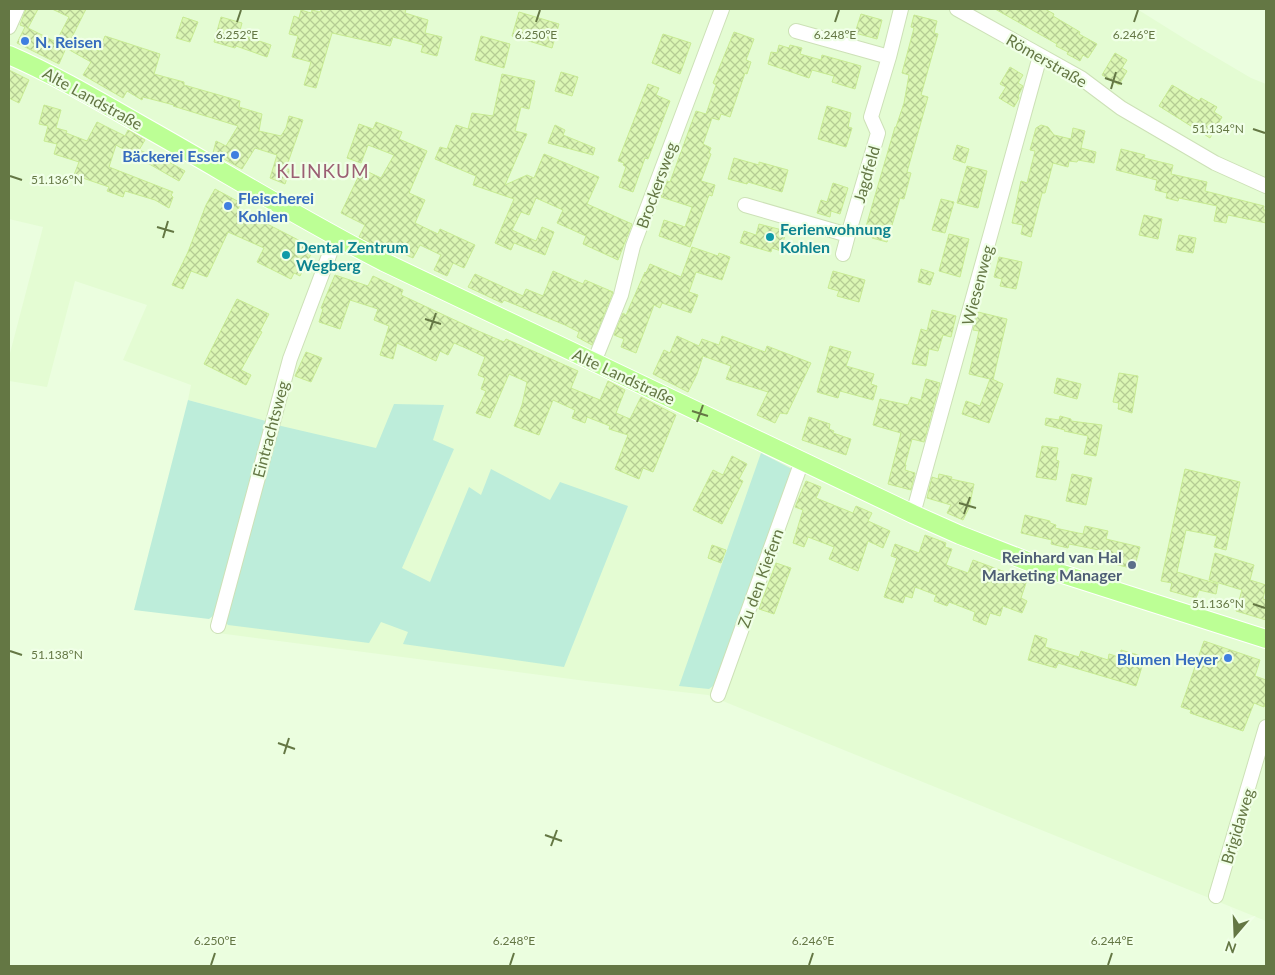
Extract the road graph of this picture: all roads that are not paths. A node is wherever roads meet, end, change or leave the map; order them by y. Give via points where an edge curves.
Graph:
1 (17, 9) edge
2 (722, 9) edge
3 (901, 9) edge
4 (956, 9) edge
5 (9, 27) edge
6 (796, 31) dead end
7 (9, 55) edge
8 (1040, 56) junction
9 (889, 57) junction
10 (1266, 186) edge
11 (745, 205) dead end
12 (848, 235) junction
13 (336, 237) junction
14 (843, 254) dead end
15 (594, 362) junction
16 (802, 461) junction
17 (913, 514) junction
18 (218, 626) dead end
19 (1266, 638) edge
20 (718, 695) dead end
21 (1266, 727) edge
22 (1216, 896) dead end

1 - 5 street
2 - 15 street, Brockersweg via 633,246 621,295
3 - 9 street, Jagdfeld
4 - 8 street, Römerstraße
6 - 9 street
7 - 13 main road, Alte Landstraße via 89,95
8 - 10 street, Römerstraße via 1081,78 1121,108 1215,163
8 - 17 street, Wiesenweg
9 - 12 street, Jagdfeld via 871,117 878,133
11 - 12 street
12 - 14 street, Jagdfeld
13 - 15 main road, Alte Landstraße
13 - 18 street, Eintrachtsweg via 290,359
15 - 16 main road, Alte Landstraße
16 - 17 main road, Alte Landstraße
16 - 20 street, Zu den Kiefern
17 - 19 main road, Alte Landstraße via 1050,570
21 - 22 street, Brigidaweg

